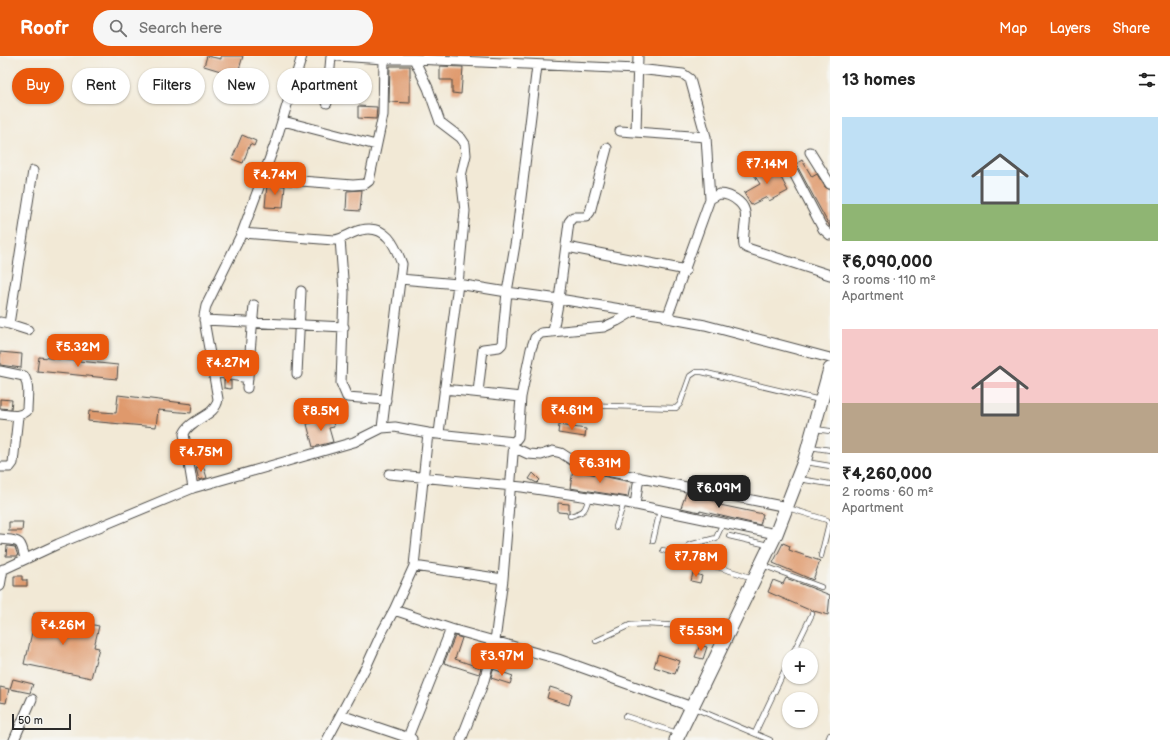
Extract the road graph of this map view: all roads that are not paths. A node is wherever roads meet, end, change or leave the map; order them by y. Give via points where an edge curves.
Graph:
1 (302, 56) edge
2 (331, 56) edge
3 (338, 56) edge
4 (638, 56) edge
5 (384, 58) edge
6 (414, 59) junction
7 (537, 66) junction
8 (330, 68) edge
9 (637, 69) junction
10 (282, 121) junction
11 (620, 131) dead end
12 (636, 132) junction
13 (706, 137) junction
14 (376, 144) junction
15 (606, 148) dead end
16 (810, 152) dead end
17 (786, 158) dead end
18 (33, 171) dead end
19 (262, 178) junction
20 (830, 184) edge
21 (710, 200) junction
22 (242, 233) junction
23 (830, 235) edge
24 (340, 239) junction
25 (567, 247) junction
26 (686, 270) junction
27 (830, 275) edge
28 (400, 279) junction
29 (458, 284) junction
30 (301, 291) dead end
31 (507, 292) junction
32 (559, 299) junction
33 (254, 305) dead end
34 (634, 311) junction
35 (667, 318) junction
36 (204, 320) junction
37 (252, 322) junction
38 (5, 323) edge
39 (299, 325) junction
40 (344, 327) junction
41 (28, 330) dead end
42 (553, 331) junction
43 (830, 358) edge
44 (830, 369) edge
45 (0, 371) edge
46 (214, 372) junction
47 (297, 374) dead end
48 (248, 378) junction
49 (247, 388) dead end
50 (444, 389) junction
51 (478, 392) junction
52 (521, 397) junction
53 (386, 400) junction
54 (821, 401) junction
55 (579, 405) dead end
56 (0, 414) edge
57 (18, 416) junction
58 (382, 428) junction
59 (813, 429) junction
60 (830, 431) edge
61 (428, 433) junction
62 (439, 433) junction
63 (514, 444) junction
64 (808, 447) junction
65 (830, 450) edge
66 (804, 461) junction
67 (830, 466) edge
68 (0, 467) edge
69 (389, 474) dead end
70 (639, 477) junction
71 (425, 478) junction
72 (798, 479) junction
73 (830, 484) edge
74 (510, 486) junction
75 (193, 488) junction
76 (589, 497) junction
77 (624, 502) junction
78 (635, 505) junction
79 (787, 507) junction
80 (660, 510) junction
81 (570, 516) dead end
82 (723, 523) junction
83 (616, 527) dead end
84 (729, 536) dead end
85 (0, 539) edge
86 (773, 540) junction
87 (653, 541) dead end
88 (689, 545) dead end
89 (663, 550) dead end
90 (821, 556) dead end
91 (25, 559) junction
92 (761, 564) junction
93 (414, 566) junction
94 (1, 570) edge
95 (503, 579) junction
96 (754, 579) junction
97 (0, 586) edge
98 (820, 587) dead end
99 (394, 610) junction
100 (812, 614) dead end
101 (731, 628) junction
102 (451, 629) junction
103 (495, 641) junction
104 (596, 641) dead end
105 (795, 648) edge
106 (782, 675) edge
107 (32, 699) dead end
108 (692, 707) junction
109 (341, 715) junction
110 (625, 716) dead end
111 (754, 733) junction
112 (830, 735) edge
113 (677, 737) edge
114 (410, 739) edge
115 (14, 740) edge
116 (327, 740) edge
117 (461, 740) edge
118 (770, 740) edge
119 (828, 740) edge

1 - 10 street
2 - 8 street
3 - 5 street
4 - 9 street
5 - 6 street
5 - 14 street via 383,116
6 - 7 street
6 - 29 street via 440,122 465,144 466,155 461,176 465,211
7 - 9 street
7 - 31 street
9 - 12 street
9 - 13 street via 683,74 690,79
10 - 14 street
10 - 19 street
11 - 12 street
12 - 13 street
13 - 21 street
14 - 19 street via 370,182 365,184
15 - 25 street via 590,212 586,217 576,216 571,219
16 - 20 street
17 - 23 street via 823,229
18 - 38 street
19 - 22 street
21 - 26 street
21 - 27 street via 719,194 726,194 733,196 744,206 746,213 742,240 747,248
22 - 24 street
22 - 36 street via 206,306
24 - 28 street via 361,230 377,230 385,234 392,240 402,264
24 - 40 street
25 - 26 street
25 - 32 street
26 - 35 street
28 - 29 street
28 - 53 street
29 - 31 street
29 - 50 street
30 - 39 street
31 - 32 street
31 - 51 street via 502,344 499,347 484,349
32 - 34 street
32 - 42 street
33 - 37 street
34 - 35 street
34 - 42 street via 604,327
35 - 43 street
36 - 37 street
36 - 46 street
37 - 39 street
37 - 48 street
38 - 41 street
39 - 40 street
39 - 47 street
40 - 53 street via 341,383 347,397
42 - 52 street via 541,333 536,338 531,349
44 - 54 street
45 - 57 street via 24,376 27,382 27,410
46 - 48 street
46 - 75 street via 218,403 214,409 189,426 184,434
48 - 49 street
50 - 51 street
50 - 62 street
51 - 52 street
52 - 63 street via 518,437
53 - 58 street
54 - 55 lane via 696,372 690,376 680,404 676,408
54 - 59 street
56 - 57 street
57 - 68 street via 13,463 10,467
58 - 61 street via 395,427
58 - 75 street via 354,442
59 - 60 lane
59 - 64 street
61 - 62 street
61 - 71 street
62 - 63 street
63 - 70 street via 528,454 541,455 553,451 561,453 581,466
63 - 74 street
64 - 65 lane
64 - 66 street
66 - 67 lane
66 - 72 street
69 - 71 street
70 - 78 street
70 - 79 street
71 - 74 street
71 - 93 street
72 - 73 lane
72 - 79 street
74 - 76 street
74 - 95 street
75 - 91 street
76 - 77 street
76 - 81 lane via 585,510
77 - 78 street
77 - 83 lane
78 - 80 street
79 - 86 street
79 - 90 lane via 827,520 829,523
80 - 82 street
80 - 87 lane
82 - 86 street
82 - 88 lane via 716,538
84 - 86 lane
85 - 91 street via 22,543
86 - 92 street
89 - 96 lane
91 - 94 street
92 - 96 street
92 - 98 lane
93 - 95 street
93 - 99 street
94 - 97 street
95 - 103 street
96 - 101 street
99 - 102 street
99 - 109 street
100 - 105 lane
101 - 104 lane via 630,625
101 - 108 street
102 - 103 street
102 - 114 street
103 - 108 street via 558,659
103 - 117 street via 484,684
106 - 111 lane
107 - 115 street
108 - 111 lane
108 - 113 street
109 - 114 street
109 - 116 street
110 - 113 lane
111 - 118 lane
112 - 119 lane

